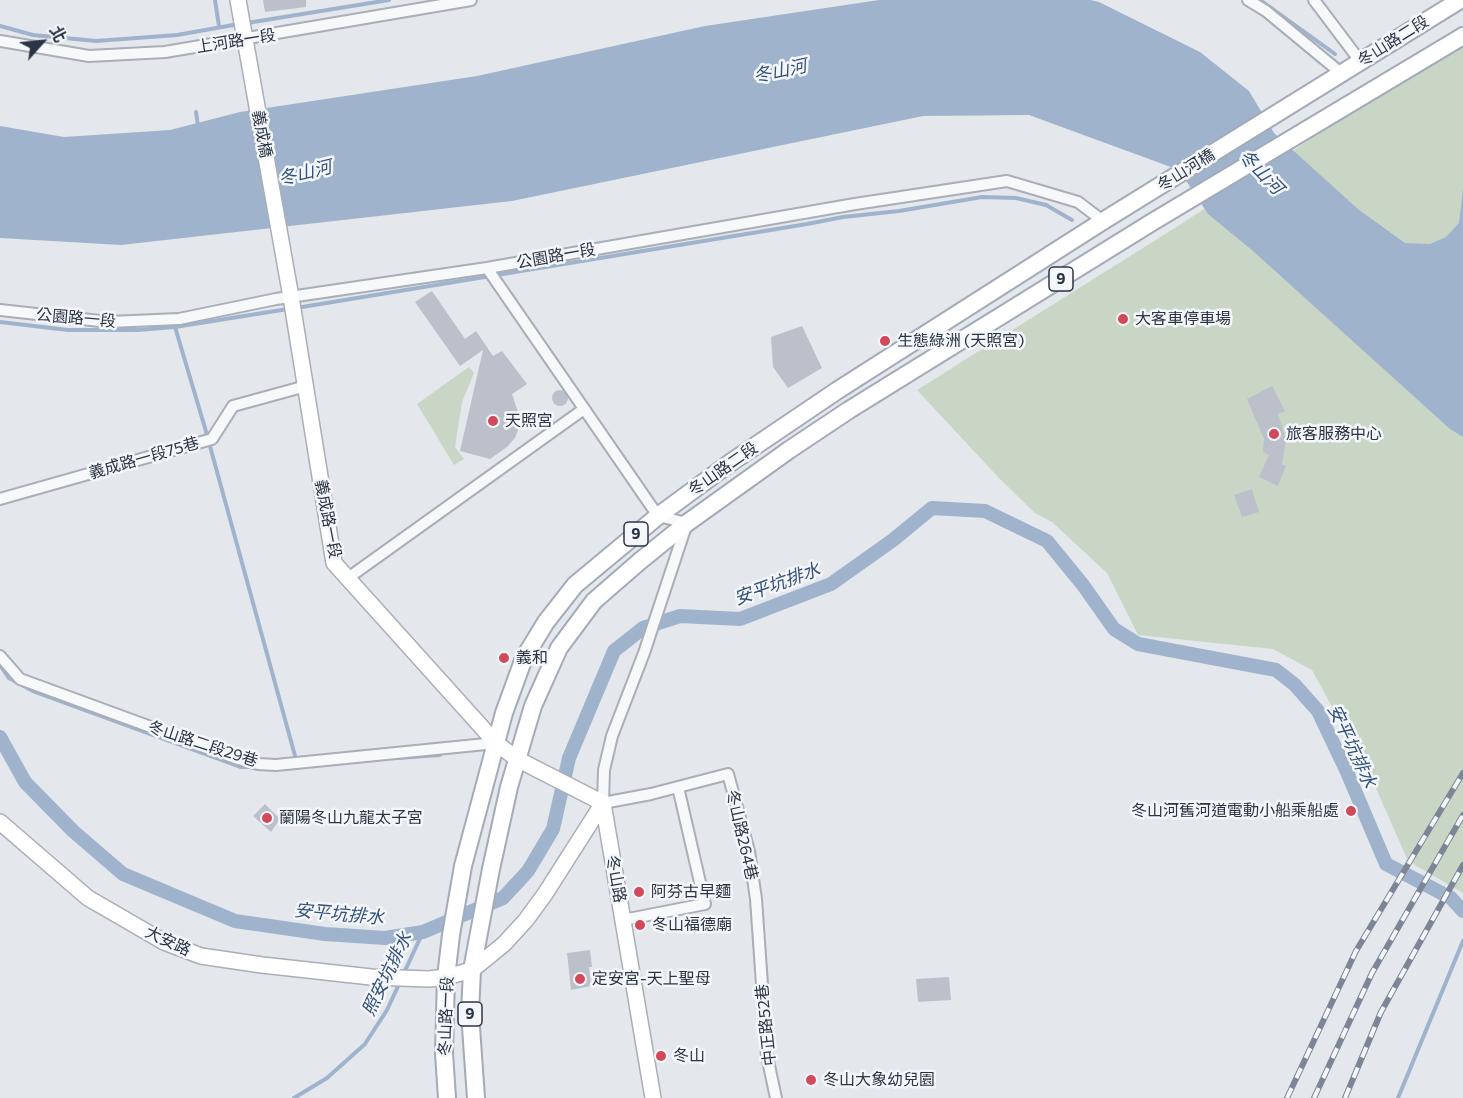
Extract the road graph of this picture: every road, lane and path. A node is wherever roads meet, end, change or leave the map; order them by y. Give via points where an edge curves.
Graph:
1 (238, 0) edge
2 (471, 0) edge
3 (1248, 0) edge
4 (1314, 0) edge
5 (1460, 0) edge
6 (1463, 36) edge
7 (246, 40) junction
8 (0, 41) edge
9 (1360, 61) junction
10 (1341, 73) junction
11 (1325, 83) joint
12 (1339, 110) joint
13 (1138, 200) joint
14 (1103, 221) junction
15 (1154, 221) joint
16 (487, 268) junction
17 (287, 274) joint
18 (291, 297) junction
19 (0, 310) edge
20 (306, 386) junction
21 (584, 409) junction
22 (0, 499) edge
23 (658, 516) junction
24 (687, 523) junction
25 (348, 578) junction
26 (0, 656) edge
27 (496, 743) junction
28 (517, 759) junction
29 (678, 787) junction
30 (603, 803) junction
31 (0, 822) edge
32 (623, 920) junction
33 (478, 931) joint
34 (451, 935) joint
35 (759, 951) joint
36 (472, 970) junction
37 (446, 977) junction
38 (447, 1098) edge
39 (476, 1098) edge
40 (653, 1098) edge
41 (777, 1098) edge

1 - 7 street
2 - 7 street, 上河路一段
3 - 10 street
4 - 9 street
5 - 9 main road, 冬山路二段 / 9
6 - 12 main road, 冬山路二段 / 9
7 - 8 street, 上河路一段 via 165,52 89,56
7 - 17 street, 義成橋
9 - 10 main road, 冬山路二段 / 9
10 - 11 main road, 冬山路二段 / 9
11 - 13 main road, 冬山河橋 / 9
12 - 15 main road, 冬山河橋 / 9
13 - 14 main road, 冬山路二段 / 9
14 - 16 street, 公園路一段 via 1078,202 1007,181
14 - 23 main road, 冬山路二段 / 9 via 838,390
15 - 24 main road, 冬山路二段 / 9 via 849,410
16 - 18 street, 公園路一段
16 - 21 street
17 - 18 street, 義成路一段
18 - 19 street, 公園路一段 via 179,319 110,322
18 - 20 street, 義成路一段
20 - 22 street, 義成路一段75巷 via 233,406 212,439
20 - 25 street, 義成路一段 via 334,563
21 - 23 street
21 - 25 street
23 - 24 street
23 - 27 main road, 冬山路二段 / 9 via 575,585 546,622 524,658
24 - 28 main road, 冬山路二段 / 9 via 594,601 559,648 533,706
24 - 30 street, 冬山路 via 612,736 604,770
25 - 27 street, 義成路一段
26 - 27 street, 冬山路二段29巷 via 20,679 258,764
27 - 28 street
27 - 34 main road, 冬山路二段 / 9 via 464,866
28 - 30 street
28 - 33 main road, 冬山路二段 / 9
29 - 30 street, 冬山路264巷
29 - 32 street via 705,904
29 - 35 street, 冬山路264巷 via 728,774 749,851
30 - 32 street, 冬山路
30 - 36 street via 526,920
31 - 37 street, 大安路 via 88,898 164,942 201,956 371,977
32 - 40 street, 冬山路
33 - 36 main road, 冬山路一段 / 9
34 - 37 main road, 冬山路一段 / 9
35 - 41 street, 中正路52巷 via 767,1056
36 - 37 street, 大安路
36 - 39 main road, 冬山路一段 / 9 via 470,1013
37 - 38 main road, 冬山路一段 / 9

